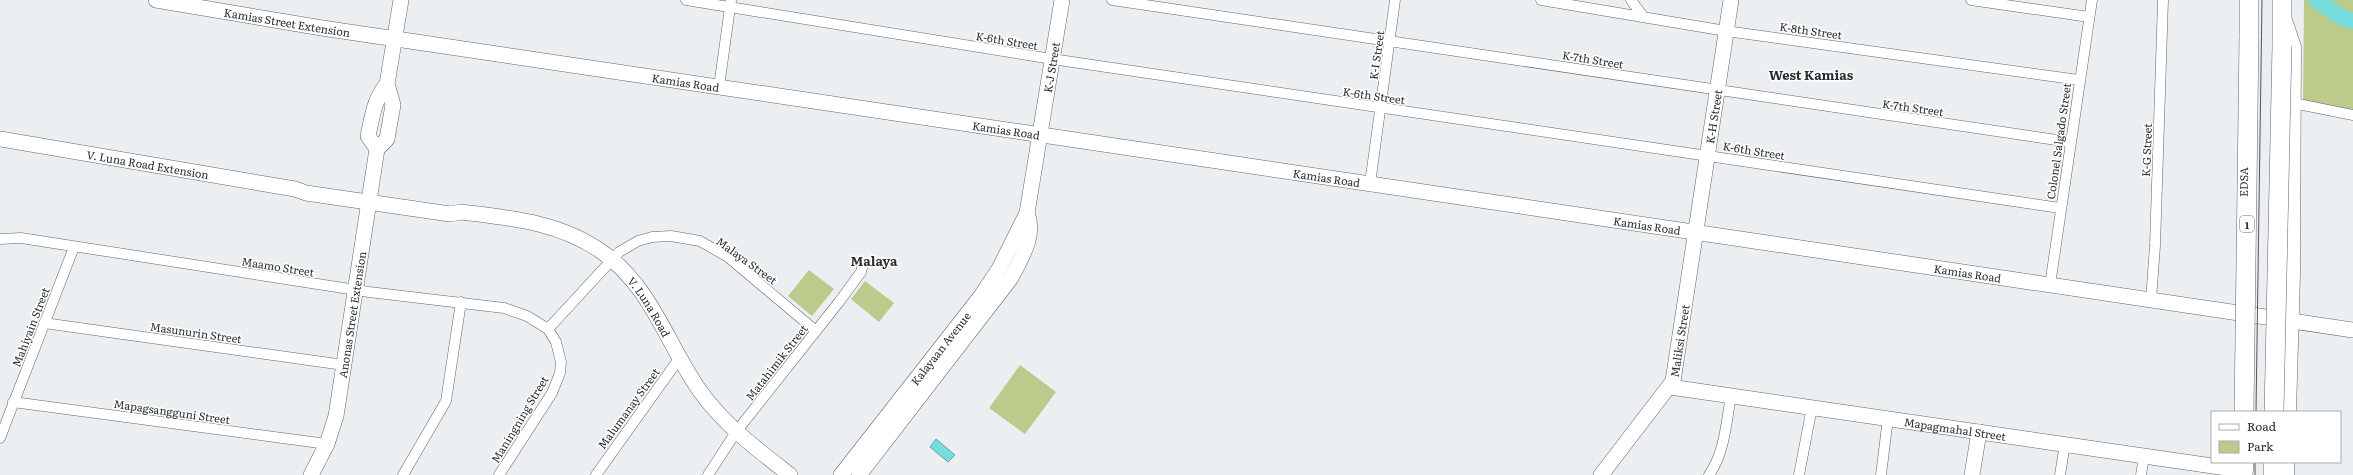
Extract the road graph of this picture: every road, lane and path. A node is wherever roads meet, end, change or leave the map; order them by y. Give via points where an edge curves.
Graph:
1 (156, 0) edge
2 (401, 0) edge
3 (686, 0) edge
4 (1062, 0) edge
5 (1112, 0) edge
6 (1395, 0) edge
7 (1541, 0) edge
8 (1631, 0) edge
9 (1731, 0) edge
10 (1971, 0) edge
11 (2092, 0) edge
12 (2163, 0) edge
13 (2245, 0) edge
14 (2249, 0) edge
15 (730, 3) edge
16 (2282, 7) edge
17 (1642, 16) junction
18 (2089, 17) junction
19 (1726, 31) junction
20 (394, 38) junction
21 (1390, 41) junction
22 (1052, 59) junction
23 (2079, 80) junction
24 (720, 87) junction
25 (1716, 90) junction
26 (2293, 103) junction
27 (1380, 108) junction
28 (2353, 115) edge
29 (1039, 135) junction
30 (0, 139) edge
31 (2070, 142) junction
32 (1707, 155) junction
33 (1370, 184) junction
34 (370, 199) junction
35 (2060, 208) junction
36 (1027, 213) junction
37 (1696, 232) junction
38 (0, 239) edge
39 (74, 247) junction
40 (611, 260) junction
41 (863, 264) dead end
42 (2050, 285) junction
43 (356, 290) junction
44 (2151, 300) junction
45 (461, 302) junction
46 (2241, 314) junction
47 (2291, 320) junction
48 (44, 324) junction
49 (548, 329) junction
50 (2353, 330) edge
51 (816, 331) junction
52 (681, 356) junction
53 (344, 365) junction
54 (1670, 387) junction
55 (1732, 396) junction
56 (13, 402) junction
57 (1812, 407) junction
58 (2240, 411) edge
59 (2244, 411) edge
60 (2274, 411) edge
61 (2288, 411) edge
62 (1888, 418) junction
63 (736, 432) junction
64 (1979, 432) junction
65 (0, 438) edge
66 (327, 444) junction
67 (2065, 444) junction
68 (2144, 456) junction
69 (2273, 463) edge
70 (2286, 463) edge
71 (2241, 469) edge
72 (311, 475) edge
73 (403, 475) edge
74 (500, 475) edge
75 (596, 475) edge
76 (708, 475) edge
77 (790, 475) edge
78 (841, 475) edge
79 (859, 475) edge
80 (1601, 475) edge
81 (1710, 475) edge
82 (1800, 475) edge
83 (1881, 475) edge
84 (1972, 475) edge
85 (2060, 475) edge
86 (2141, 475) edge
87 (2273, 475) edge
88 (2286, 475) edge

1 - 20 main road, Kamias Street Extension
2 - 20 main road, Anonas Street Extension
3 - 15 street, K-6th Street
4 - 22 main road, K-J Street
5 - 21 street, K-7th Street
6 - 21 street, K-I Street
7 - 17 street, K-8th Street
8 - 17 street
9 - 19 main road, K-H Street
10 - 18 street
11 - 18 street, Colonel Salgado Street
12 - 44 street, K-G Street
13 - 46 main road, EDSA
14 - 59 highway, EDSA / 1, bridge
15 - 22 street, K-6th Street
15 - 24 street
16 - 26 main road via 2293,47
16 - 60 highway, bridge
17 - 19 street, K-8th Street
18 - 23 street, Colonel Salgado Street
19 - 23 street, K-8th Street
19 - 25 main road, K-H Street
20 - 24 main road, Kamias Road
20 - 34 main road, Anonas Street Extension via 387,84 393,105 387,139 377,149
21 - 25 street, K-7th Street
21 - 27 street, K-I Street
22 - 27 street, K-6th Street
22 - 29 main road, K-J Street
23 - 31 street, Colonel Salgado Street
24 - 29 main road, Kamias Road
25 - 31 street, K-7th Street
25 - 32 main road, K-H Street
26 - 28 street
26 - 47 main road
27 - 32 street, K-6th Street
27 - 33 street, K-I Street
29 - 33 main road, Kamias Road
29 - 36 main road, Kalayaan Avenue
30 - 34 main road, V. Luna Road Extension via 295,189 306,193
31 - 35 street, Colonel Salgado Street
32 - 35 street, K-6th Street
32 - 37 main road, K-H Street
33 - 37 main road, Kamias Road
34 - 40 main road, V. Luna Road via 450,214 461,212 542,224 576,237
34 - 43 main road, Anonas Street Extension
35 - 42 street, Colonel Salgado Street
36 - 78 main road, Kalayaan Avenue via 999,269 981,296
36 - 79 main road, Kalayaan Avenue via 1031,227 1029,238 1010,278
37 - 42 main road, Kamias Road
37 - 54 main road, Maliksi Street via 1675,374
38 - 39 street, Maamo Street via 21,238
39 - 43 street, Maamo Street
39 - 48 street, Mahiyain Street
40 - 49 street
40 - 51 street, Malaya Street via 627,245 652,237 671,236 700,241 728,258
40 - 52 main road, V. Luna Road via 650,302
41 - 51 street, Matahimik Street via 861,272
42 - 44 main road, Kamias Road
43 - 45 street, Maamo Street
43 - 53 main road, Anonas Street Extension
44 - 46 main road, Kamias Road
45 - 49 street, Maamo Street via 517,312 538,321
45 - 73 street via 446,401
46 - 47 main road, Kamias Road
46 - 58 main road, EDSA
47 - 50 main road, Kamias Road
47 - 61 main road
48 - 53 street, Masunurin Street
48 - 56 street, Mahiyain Street
49 - 74 street, Maningning Street via 559,352 557,384
51 - 63 street, Matahimik Street
52 - 63 main road, V. Luna Road via 700,392
52 - 75 street, Malumanay Street
53 - 66 main road, Anonas Street Extension via 336,416
54 - 55 main road, Mapagmahal Street
54 - 80 main road, Maliksi Street
55 - 57 main road, Mapagmahal Street
55 - 81 street via 1718,463
56 - 65 street, Mahiyain Street
56 - 66 street, Mapagsangguni Street
57 - 62 main road, Mapagmahal Street
57 - 82 street
62 - 64 main road, Mapagmahal Street
62 - 83 street
63 - 76 street, Matahimik Street
63 - 77 main road, V. Luna Road
64 - 67 main road, Mapagmahal Street
64 - 84 main road
66 - 72 main road, Anonas Street Extension
67 - 68 main road, Mapagmahal Street
67 - 85 street
68 - 71 main road, Mapagmahal Street
68 - 86 street
69 - 87 highway
70 - 88 main road

